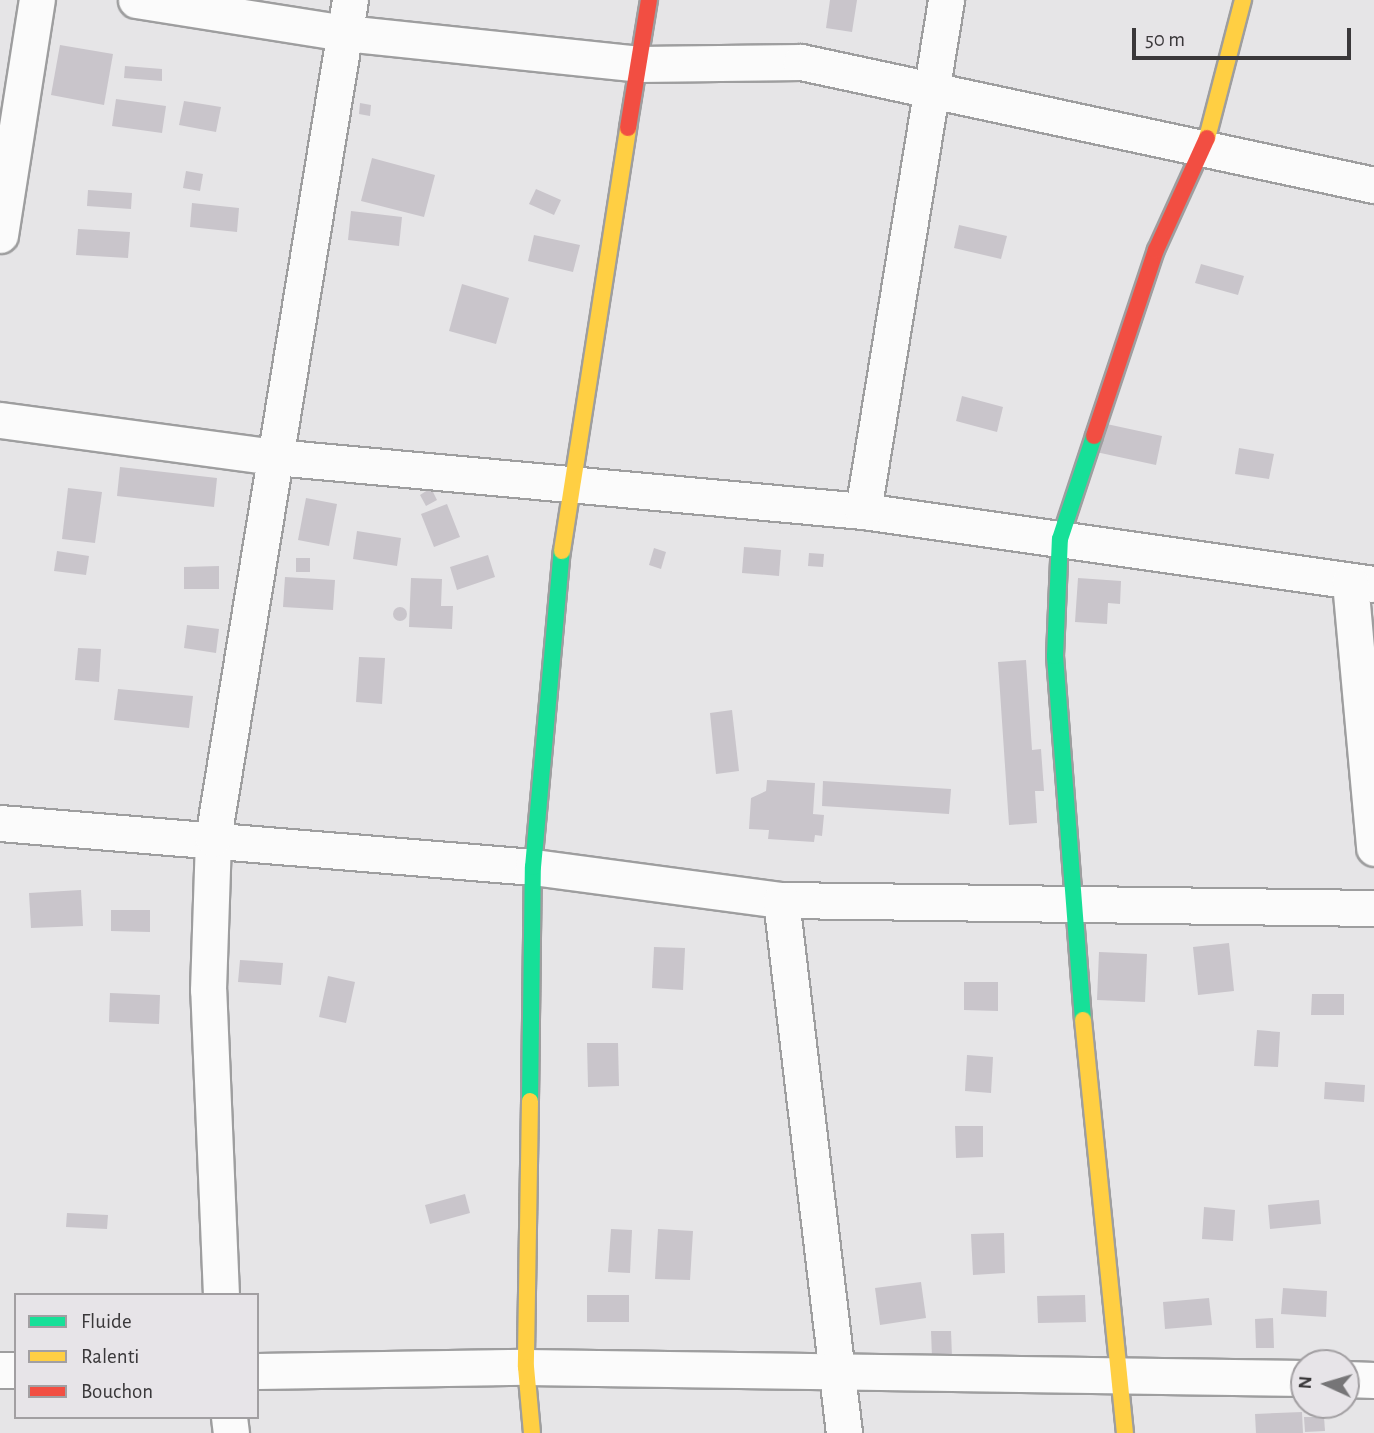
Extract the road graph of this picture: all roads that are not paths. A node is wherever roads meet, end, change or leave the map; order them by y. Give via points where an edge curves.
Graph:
1 (37, 0) edge
2 (136, 0) edge
3 (649, 0) edge
4 (946, 0) edge
5 (1243, 0) edge
6 (347, 16) edge
7 (639, 64) junction
8 (930, 86) junction
9 (1204, 150) junction
10 (1374, 185) edge
11 (0, 234) edge
12 (0, 420) edge
13 (275, 457) junction
14 (568, 484) junction
15 (863, 511) junction
16 (1060, 539) junction
17 (1362, 583) edge
18 (0, 823) edge
19 (213, 838) junction
20 (1374, 848) edge
21 (533, 867) junction
22 (781, 900) junction
23 (1071, 901) junction
24 (1374, 908) edge
25 (221, 1293) edge
26 (526, 1367) junction
27 (259, 1371) edge
28 (838, 1371) junction
29 (1118, 1373) junction
30 (1290, 1378) edge
31 (532, 1433) edge
32 (844, 1433) edge
33 (1125, 1433) edge

1 - 11 street
2 - 6 street
3 - 7 street
4 - 8 street
5 - 9 street
6 - 7 street
6 - 13 street
7 - 8 street via 801,62
7 - 14 street
8 - 9 street
8 - 15 street
9 - 10 street
9 - 16 street via 1156,250
12 - 13 street
13 - 14 street
13 - 19 street
14 - 15 street
14 - 21 street
15 - 16 street
16 - 17 street
16 - 23 street via 1055,656
17 - 20 street
18 - 19 street
19 - 21 street
19 - 25 street via 208,990
21 - 22 street
21 - 26 street
22 - 23 street
22 - 28 street
23 - 24 street
23 - 29 street
26 - 27 street
26 - 28 street
26 - 31 street
28 - 29 street
28 - 32 street
29 - 30 street
29 - 33 street

